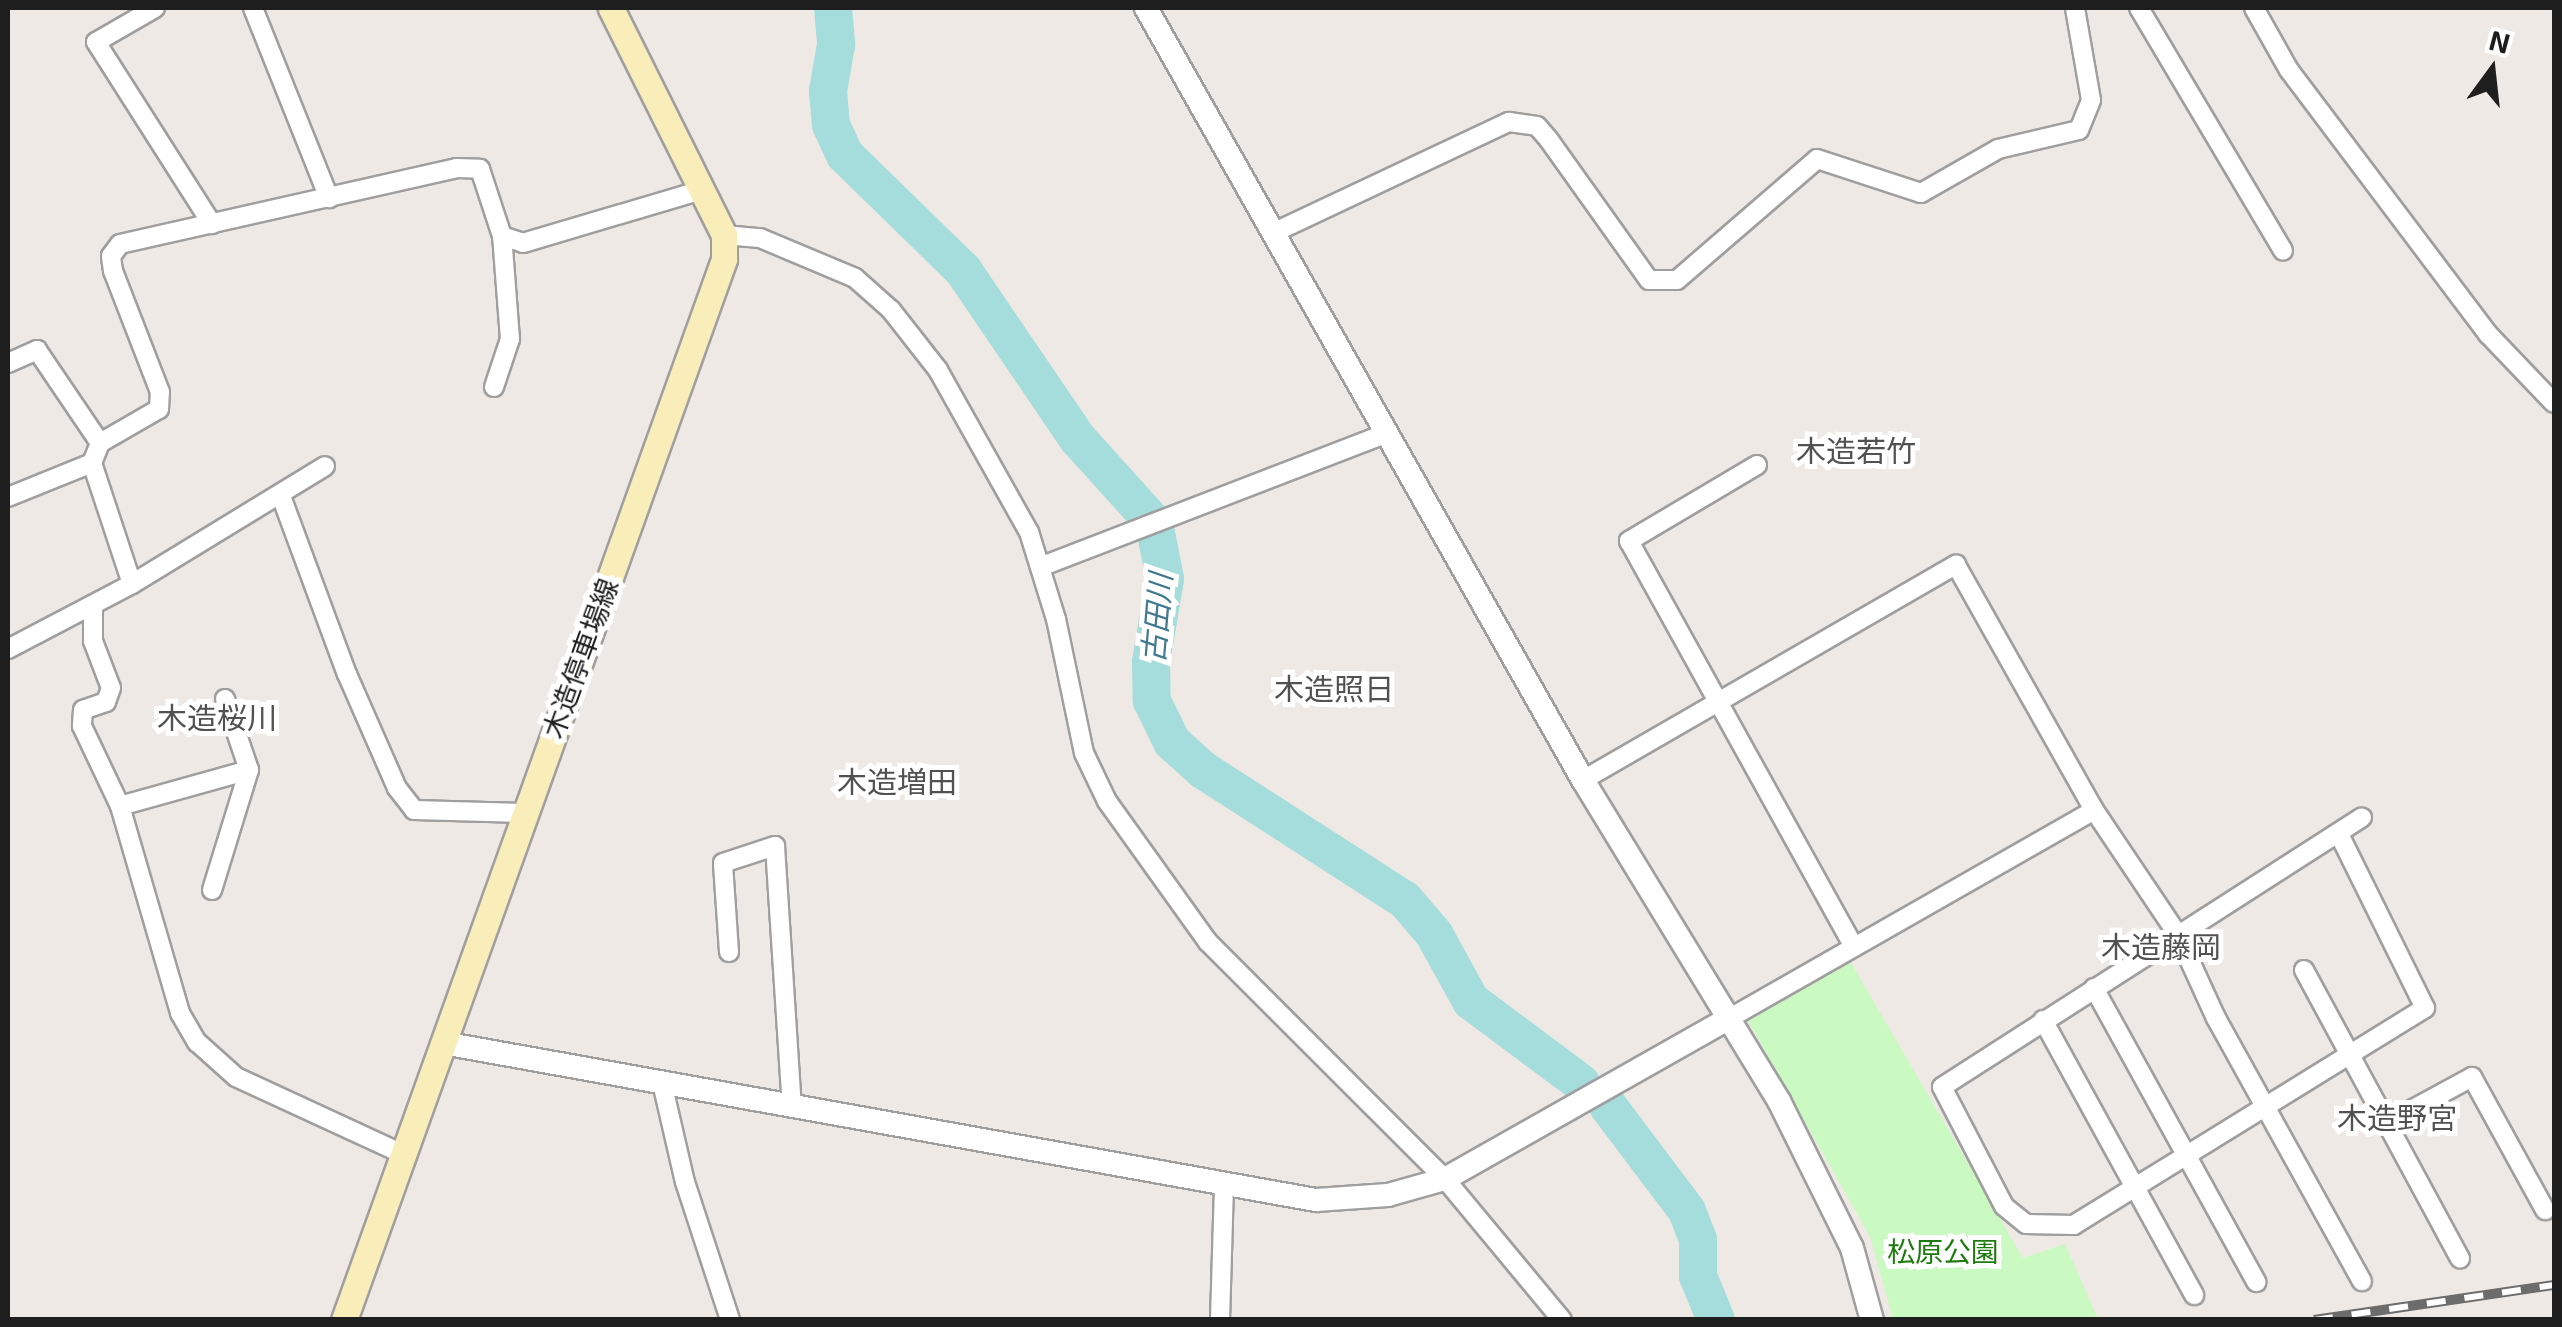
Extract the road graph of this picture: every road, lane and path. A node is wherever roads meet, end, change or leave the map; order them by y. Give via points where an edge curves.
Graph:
1 (156, 8) edge
2 (254, 8) edge
3 (611, 8) edge
4 (1146, 8) edge
5 (2075, 8) edge
6 (2138, 8) edge
7 (2254, 8) edge
8 (702, 190) junction
9 (329, 198) junction
10 (212, 224) junction
11 (1274, 232) junction
12 (724, 235) junction
13 (502, 236) junction
14 (2283, 251) dead end
15 (8, 363) edge
16 (494, 387) dead end
17 (2554, 403) edge
18 (1388, 432) junction
19 (100, 443) junction
20 (92, 463) junction
21 (1757, 465) dead end
22 (325, 466) dead end
23 (281, 496) junction
24 (8, 497) edge
25 (1040, 567) junction
26 (132, 584) junction
27 (93, 605) junction
28 (8, 648) edge
29 (225, 699) dead end
30 (1716, 704) junction
31 (249, 770) junction
32 (1583, 780) junction
33 (120, 806) junction
34 (2094, 810) junction
35 (524, 813) junction
36 (2362, 817) dead end
37 (2339, 834) junction
38 (212, 890) dead end
39 (2178, 935) junction
40 (1854, 947) junction
41 (728, 952) dead end
42 (2304, 970) dead end
43 (2094, 988) junction
44 (1728, 1019) junction
45 (2043, 1020) junction
46 (443, 1042) junction
47 (2350, 1050) junction
48 (663, 1087) junction
49 (2268, 1104) junction
50 (792, 1106) junction
51 (2390, 1121) junction
52 (2186, 1151) junction
53 (403, 1154) junction
54 (1445, 1179) junction
55 (1224, 1186) junction
56 (2132, 1187) junction
57 (2545, 1210) dead end
58 (2460, 1258) dead end
59 (2362, 1280) dead end
60 (2256, 1282) dead end
61 (2194, 1295) dead end
62 (344, 1320) edge
63 (730, 1320) edge
64 (1220, 1320) edge
65 (1562, 1320) edge
66 (1872, 1320) edge

1 - 10 street via 96,42
2 - 9 street
3 - 8 main road
4 - 11 street
5 - 11 street via 2091,100 2079,130 1998,149 1922,194 1817,159 1677,280 1649,280 1549,140 1536,126 1509,122
6 - 14 street
7 - 17 street via 2289,70 2488,334
8 - 12 main road
8 - 13 street via 524,242
9 - 10 street
9 - 13 street via 457,168 480,169
10 - 19 street via 120,244 111,256 160,392 150,418
11 - 18 street
12 - 25 street via 760,238 821,259 891,310 978,434
12 - 35 main road, 木造停車場線 via 724,260
13 - 16 street via 510,339
15 - 19 street via 37,350
18 - 25 street
18 - 32 street
19 - 20 street
20 - 24 street
20 - 26 street
21 - 30 street via 1629,541
22 - 23 street
23 - 26 street
23 - 35 street via 396,788 414,810
25 - 54 street via 1084,752 1107,802 1208,942
26 - 27 street
27 - 28 street
27 - 33 street via 93,642 110,688 106,702 83,710 82,726
29 - 31 street
30 - 32 street
30 - 34 street via 1956,564
30 - 40 street
31 - 33 street
31 - 38 street
32 - 44 street
33 - 53 street via 180,1013 197,1042 236,1077
34 - 39 street
34 - 40 street
35 - 46 main road, 木造停車場線
36 - 37 street
37 - 39 street
37 - 47 street via 2425,1008
39 - 43 street
39 - 49 street via 2216,1018
40 - 44 street
41 - 50 street via 723,863 774,846
42 - 47 street
43 - 45 street
43 - 52 street
44 - 54 street
44 - 66 street via 1821,1176 1852,1248
45 - 56 street
45 - 56 street via 1942,1087 2004,1206 2026,1224 2074,1225
46 - 48 street
46 - 53 main road, 木造停車場線
47 - 49 street
47 - 51 street
48 - 50 street
48 - 63 street
49 - 52 street
49 - 59 street
50 - 55 street
51 - 57 street via 2472,1077
51 - 58 street
52 - 56 street
52 - 60 street
53 - 62 main road, 木造停車場線
54 - 55 street via 1388,1195 1316,1200
54 - 65 street
55 - 64 street
56 - 61 street

